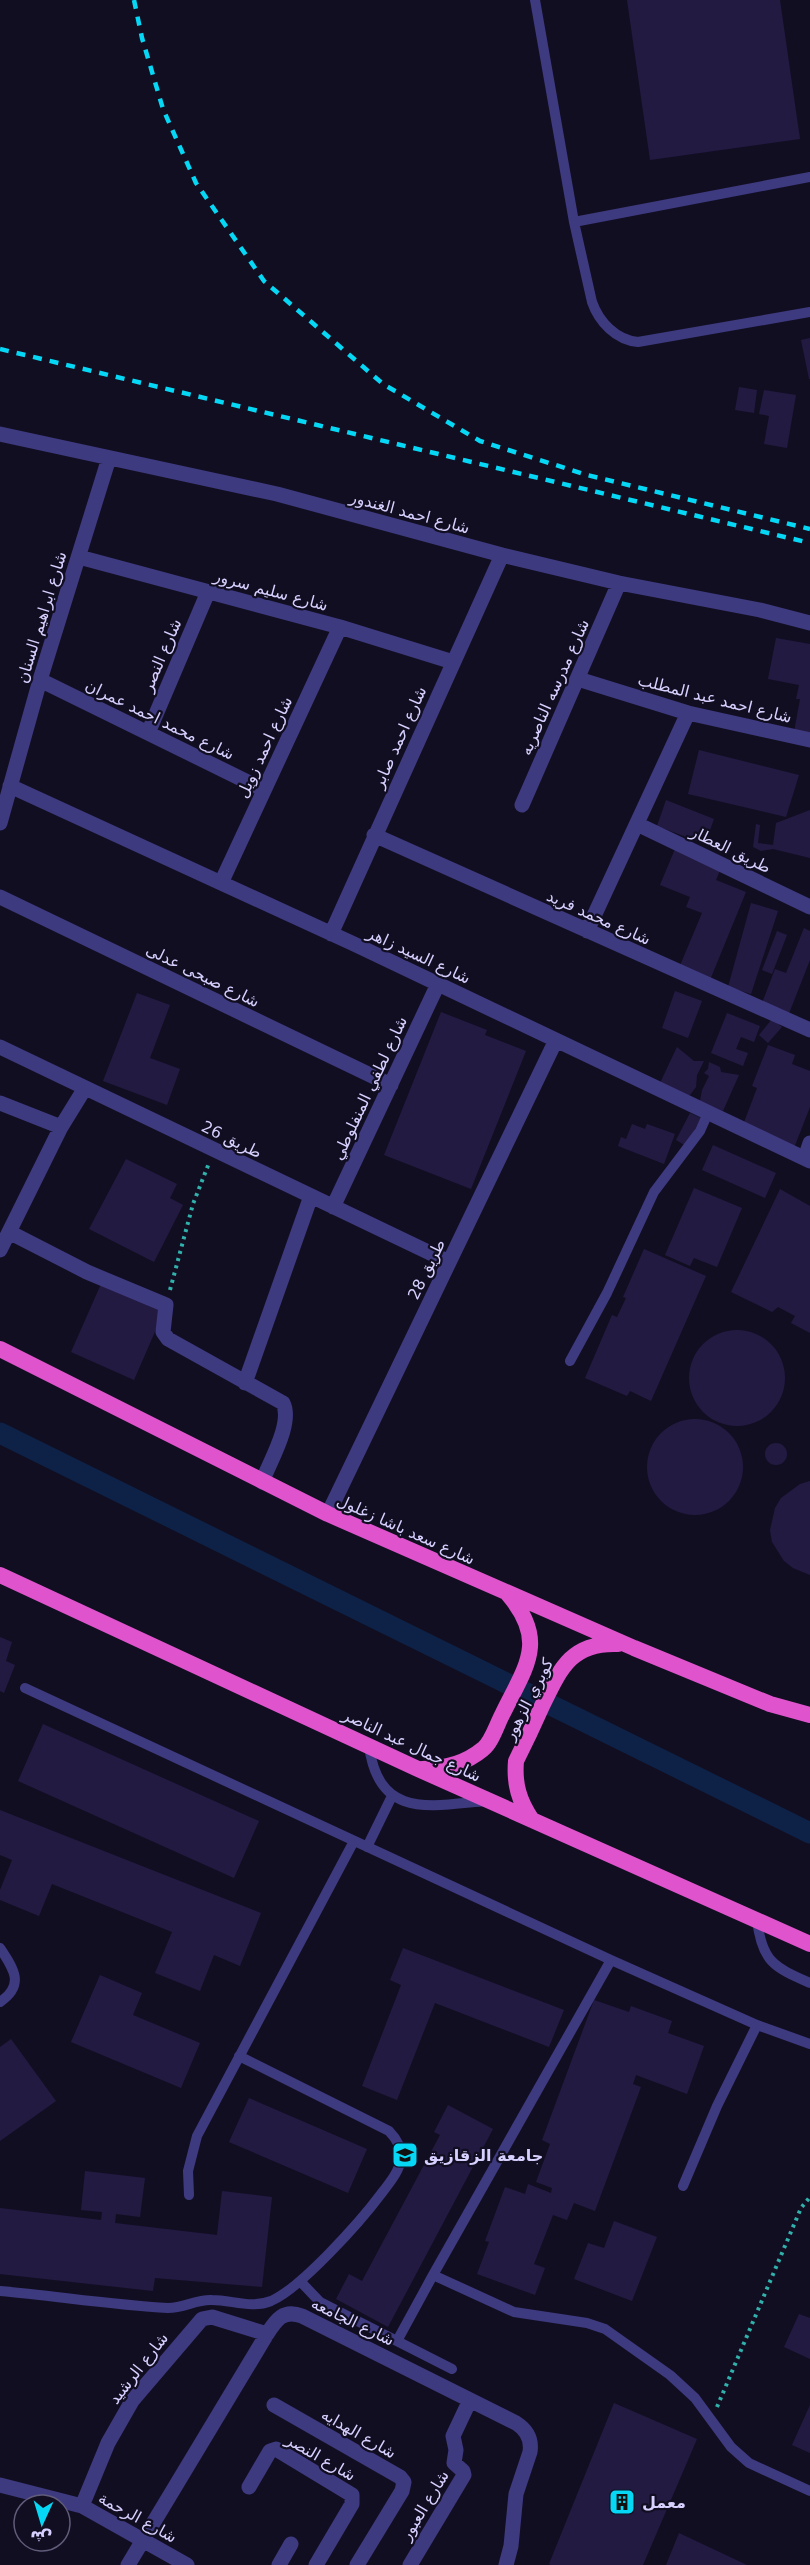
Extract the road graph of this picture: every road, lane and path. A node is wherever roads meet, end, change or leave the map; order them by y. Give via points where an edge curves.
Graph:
1 (535, 0) edge
2 (810, 177) edge
3 (574, 222) junction
4 (810, 312) edge
5 (0, 434) edge
6 (109, 458) junction
7 (502, 555) junction
8 (78, 557) junction
9 (620, 583) junction
10 (208, 592) junction
11 (810, 623) edge
12 (340, 627) junction
13 (453, 662) junction
14 (578, 679) junction
15 (40, 680) junction
16 (688, 713) junction
17 (148, 733) junction
18 (810, 740) edge
19 (10, 786) junction
20 (264, 790) junction
21 (522, 805) dead end
22 (0, 823) edge
23 (637, 824) junction
24 (374, 835) junction
25 (221, 883) junction
26 (0, 897) edge
27 (810, 907) edge
28 (587, 931) junction
29 (331, 934) junction
30 (438, 984) junction
31 (810, 1030) edge
32 (556, 1040) junction
33 (0, 1047) edge
34 (391, 1085) junction
35 (85, 1088) junction
36 (0, 1103) edge
37 (708, 1113) junction
38 (62, 1127) junction
39 (810, 1143) edge
40 (214, 1150) junction
41 (807, 1160) edge
42 (311, 1196) junction
43 (333, 1207) junction
44 (9, 1232) junction
45 (0, 1251) edge
46 (449, 1262) junction
47 (165, 1305) junction
48 (0, 1349) edge
49 (570, 1361) dead end
50 (245, 1383) junction
51 (261, 1482) junction
52 (328, 1514) junction
53 (0, 1575) edge
54 (507, 1593) junction
55 (634, 1648) junction
56 (25, 1688) dead end
57 (810, 1715) edge
58 (369, 1746) junction
59 (418, 1769) junction
60 (392, 1796) junction
61 (489, 1800) junction
62 (532, 1820) junction
63 (354, 1841) junction
64 (367, 1847) junction
65 (757, 1920) junction
66 (810, 1944) edge
67 (0, 1948) edge
68 (611, 1960) junction
69 (810, 1983) edge
70 (0, 2002) edge
71 (757, 2025) junction
72 (810, 2044) edge
73 (239, 2056) junction
74 (683, 2186) dead end
75 (189, 2195) dead end
76 (810, 2198) edge
77 (434, 2275) junction
78 (300, 2281) junction
79 (0, 2291) edge
80 (267, 2334) junction
81 (397, 2341) junction
82 (452, 2369) dead end
83 (470, 2400) junction
84 (274, 2405) dead end
85 (712, 2419) junction
86 (0, 2485) edge
87 (249, 2487) dead end
88 (810, 2491) edge
89 (82, 2506) junction
90 (141, 2540) junction
91 (291, 2544) dead end
92 (180, 2563) edge
93 (128, 2565) edge
94 (279, 2565) edge
95 (316, 2565) edge
96 (357, 2565) edge
97 (410, 2565) edge
98 (506, 2565) edge

1 - 3 lane
2 - 3 lane
3 - 4 lane via 596,314 627,341 653,341
5 - 6 street, شارع احمد الغندور
6 - 7 street, شارع احمد الغندور via 277,494
6 - 8 street, شارع ابراهيم السنان
7 - 9 street, شارع احمد الغندور
7 - 13 street, شارع احمد صابر
8 - 10 street, شارع سليم سرور
8 - 15 street, شارع ابراهيم السنان
9 - 11 street, شارع احمد الغندور
9 - 14 street, شارع مدرسه الناصريه
10 - 12 street, شارع سليم سرور
10 - 17 street, شارع النصر
12 - 13 street, شارع سليم سرور
12 - 20 street, شارع احمد زويل
13 - 24 street, شارع احمد صابر
14 - 16 street, شارع احمد عبد المطلب
14 - 21 street, شارع مدرسه الناصريه
15 - 17 street, شارع محمد احمد عمران
15 - 19 street, شارع ابراهيم السنان
16 - 18 street, شارع احمد عبد المطلب
16 - 23 street
17 - 20 street, شارع محمد احمد عمران
19 - 22 street, شارع ابراهيم السنان
19 - 25 street, شارع السيد زاهر
20 - 25 street, شارع احمد زويل
23 - 27 street, طريق العطار
23 - 28 street
24 - 28 street, شارع محمد فريد
24 - 29 street, شارع احمد صابر
25 - 29 street, شارع السيد زاهر
26 - 34 street, شارع صبحى عدلى
28 - 31 street, شارع محمد فريد
29 - 30 street, شارع السيد زاهر
30 - 32 street, شارع السيد زاهر
30 - 34 street, شارع لطفي المنفلوطي
32 - 37 street, شارع السيد زاهر
32 - 46 street, طريق 28
33 - 35 street, طريق 26
34 - 43 street, شارع لطفي المنفلوطي
35 - 38 street
35 - 40 street, طريق 26
36 - 38 street
37 - 41 street, شارع السيد زاهر
37 - 49 lane via 700,1131 654,1192
38 - 44 street
39 - 41 street
40 - 42 street, طريق 26
40 - 47 path via 193,1204
42 - 43 street, طريق 26
42 - 50 street
43 - 46 street, طريق 26
44 - 45 street
44 - 47 street via 87,1272
46 - 52 street, طريق 28
47 - 50 street via 163,1332 168,1339
48 - 51 highway, شارع سعد باشا زغلول
50 - 51 street via 280,1400 287,1410 286,1422
51 - 52 highway, شارع سعد باشا زغلول
52 - 54 highway, شارع سعد باشا زغلول
53 - 58 highway, شارع جمال عبد الناصر
54 - 55 highway, شارع سعد باشا زغلول
54 - 59 highway, كوبري الزهور via 524,1617 530,1659 486,1747 461,1763
55 - 57 highway, شارع سعد باشا زغلول via 770,1704
55 - 62 highway, كوبري الزهور via 600,1644 570,1658 559,1671 516,1761 518,1792
56 - 63 lane
58 - 59 highway, شارع جمال عبد الناصر
58 - 60 lane via 375,1775
59 - 61 highway, شارع جمال عبد الناصر
60 - 61 lane via 425,1805
60 - 64 lane
61 - 62 highway, شارع جمال عبد الناصر
62 - 65 highway, شارع جمال عبد الناصر
63 - 64 lane
63 - 73 lane
64 - 68 lane
65 - 66 highway, شارع جمال عبد الناصر
65 - 69 lane via 758,1934 769,1959 778,1969
67 - 70 lane via 16,1981 10,1995
68 - 71 lane
68 - 77 lane
71 - 72 lane
71 - 74 lane
73 - 75 lane via 196,2136 188,2171
73 - 78 lane via 389,2131 398,2140 398,2172 366,2214
76 - 85 path via 801,2208
77 - 81 lane
77 - 85 lane via 514,2312 604,2329 670,2375
78 - 79 lane via 274,2300 252,2305 211,2300 170,2308
78 - 81 lane via 320,2302
80 - 83 street, شارع الجامعه via 278,2318 296,2314
80 - 89 street, شارع الرشيد via 212,2316 202,2319 132,2401 108,2443
80 - 90 street, شارع الجامعه
81 - 82 lane
83 - 97 street, شارع العبور via 453,2436 454,2463 464,2475
83 - 98 street, شارع الجامعه via 522,2427 530,2438 530,2452 516,2494
84 - 96 street, شارع الهدايه via 404,2482
85 - 88 lane via 731,2447 749,2463
86 - 89 street, شارع الرحمة
87 - 95 street, شارع النصر via 270,2451 276,2449 352,2495 353,2502
89 - 90 street, شارع الرحمة
90 - 92 street, شارع الرحمة
90 - 93 street, شارع الجامعه
91 - 94 street

